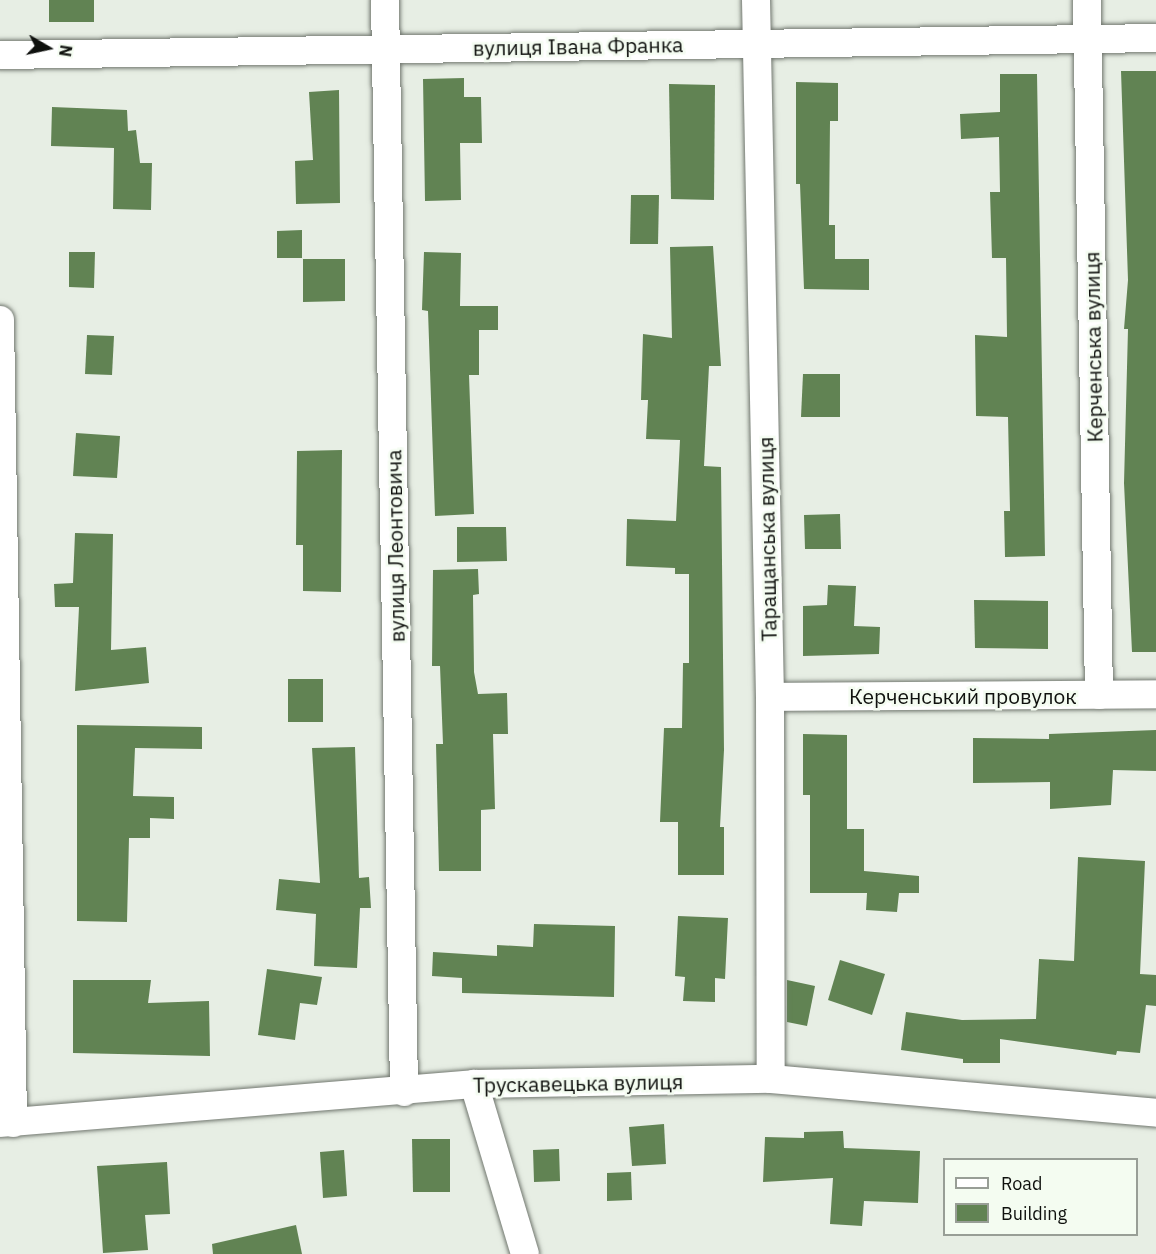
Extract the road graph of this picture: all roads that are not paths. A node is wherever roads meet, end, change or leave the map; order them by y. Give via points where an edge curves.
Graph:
1 (385, 0) edge
2 (756, 0) edge
3 (1087, 0) edge
4 (1156, 38) edge
5 (1088, 39) junction
6 (757, 44) junction
7 (386, 49) junction
8 (0, 54) edge
9 (0, 320) edge
10 (1156, 694) edge
11 (1099, 695) junction
12 (770, 697) junction
13 (771, 1079) junction
14 (474, 1084) junction
15 (404, 1092) junction
16 (1156, 1113) edge
17 (7, 1123) edge
18 (525, 1254) edge

1 - 7 street, вулиця Леонтовича
2 - 6 street, Таращанська вулиця
3 - 5 street, Керченська вулиця
4 - 5 street, вулиця Івана Франка
5 - 6 street, вулиця Івана Франка
5 - 11 street, Керченська вулиця
6 - 7 street, вулиця Івана Франка
6 - 12 street, Таращанська вулиця
7 - 8 street, вулиця Івана Франка
7 - 15 street, вулиця Леонтовича
9 - 17 street
10 - 11 street, Керченський провулок
11 - 12 street, Керченський провулок
12 - 13 street, Таращанська вулиця
13 - 14 street, Трускавецька вулиця
13 - 16 street, Трускавецька вулиця
14 - 15 street, Трускавецька вулиця
14 - 18 street
15 - 17 street, Трускавецька вулиця

